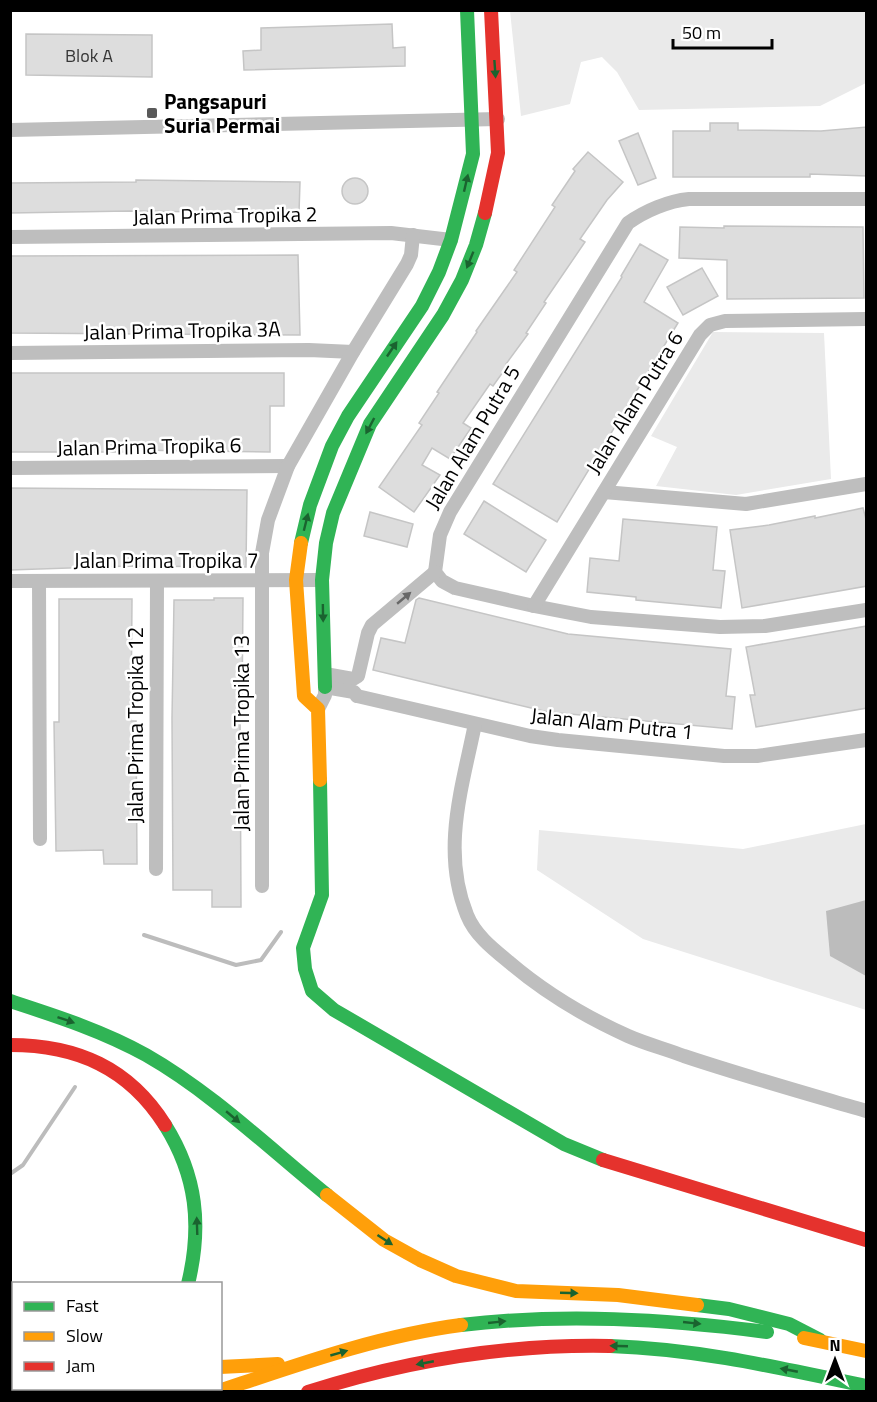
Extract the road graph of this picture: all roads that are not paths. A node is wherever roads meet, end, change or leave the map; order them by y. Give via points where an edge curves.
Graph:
1 (468, 10) edge
2 (491, 10) edge
3 (473, 119) junction
4 (498, 119) junction
5 (10, 130) edge
6 (867, 199) edge
7 (413, 235) junction
8 (10, 237) edge
9 (445, 239) junction
10 (867, 318) edge
11 (353, 352) junction
12 (10, 353) edge
13 (288, 466) junction
14 (10, 468) edge
15 (867, 484) edge
16 (604, 492) junction
17 (435, 572) junction
18 (261, 580) junction
19 (296, 580) junction
20 (322, 580) junction
21 (10, 581) edge
22 (39, 581) junction
23 (157, 581) junction
24 (534, 606) junction
25 (867, 610) edge
26 (325, 685) junction
27 (318, 709) junction
28 (475, 724) junction
29 (867, 740) edge
30 (40, 839) dead end
31 (156, 869) dead end
32 (262, 886) dead end
33 (10, 1001) edge
34 (10, 1045) edge
35 (867, 1111) edge
36 (867, 1240) edge
37 (188, 1282) edge
38 (820, 1340) junction
39 (867, 1351) edge
40 (298, 1365) junction
41 (222, 1367) edge
42 (361, 1376) junction
43 (867, 1386) edge
44 (216, 1392) edge
45 (308, 1392) edge
46 (339, 1392) edge

1 - 3 main road
2 -> 4 main road
3 - 4 street
3 - 5 street
9 -> 3 main road via 473,154
4 -> 20 main road via 498,153 476,245 442,315 370,424 333,513
6 - 17 street, Jalan Alam Putra 5 via 689,199 671,202 628,223 450,512 440,535
7 - 8 street, Jalan Prima Tropika 2
7 - 9 street, Jalan Prima Tropika 2
7 - 11 street, Jalan Prima Tropika 13 via 407,264
19 -> 9 main road via 310,505 332,446 422,306 440,272
10 - 16 street, Jalan Alam Putra 6 via 725,321 710,325 700,335
11 - 12 street, Jalan Prima Tropika 3A
11 - 13 street, Jalan Prima Tropika 13
13 - 14 street, Jalan Prima Tropika 6
13 - 18 street, Jalan Prima Tropika 13 via 268,520
15 - 16 street via 746,504
16 - 24 street, Jalan Alam Putra 6
17 - 24 street via 447,585
26 -> 17 street via 358,676 372,625
18 - 19 street, Jalan Prima Tropika 7
18 - 23 street, Jalan Prima Tropika 7
18 - 32 street, Jalan Prima Tropika 13
19 - 20 street, Jalan Prima Tropika 7
19 - 27 main road via 304,696
20 -> 26 main road
21 - 22 street, Jalan Prima Tropika 7
22 - 23 street, Jalan Prima Tropika 7
22 - 30 street
23 - 31 street, Jalan Prima Tropika 12
24 - 25 street via 591,617 720,627 765,626
26 - 27 street
26 - 28 street, Jalan Alam Putra 1
27 - 36 main road via 322,895 303,948 312,992 334,1010 564,1144 595,1158
28 - 29 street, Jalan Alam Putra 1 via 558,740 724,756 757,756
28 - 35 street via 457,811 453,853 467,917 485,941 524,975 630,1037 716,1067
33 -> 38 main road via 79,1024 146,1055 211,1098 384,1240 456,1276 516,1291 618,1295 729,1309 789,1324
37 -> 34 main road via 198,1240 197,1204 174,1138 153,1106 115,1072 79,1054 36,1044
38 - 39 main road
40 -> 38 main road via 439,1328 543,1318 678,1322
40 - 41 main road
40 - 44 main road
43 -> 42 main road via 678,1350 589,1345 482,1352
42 - 45 main road
42 - 46 main road

